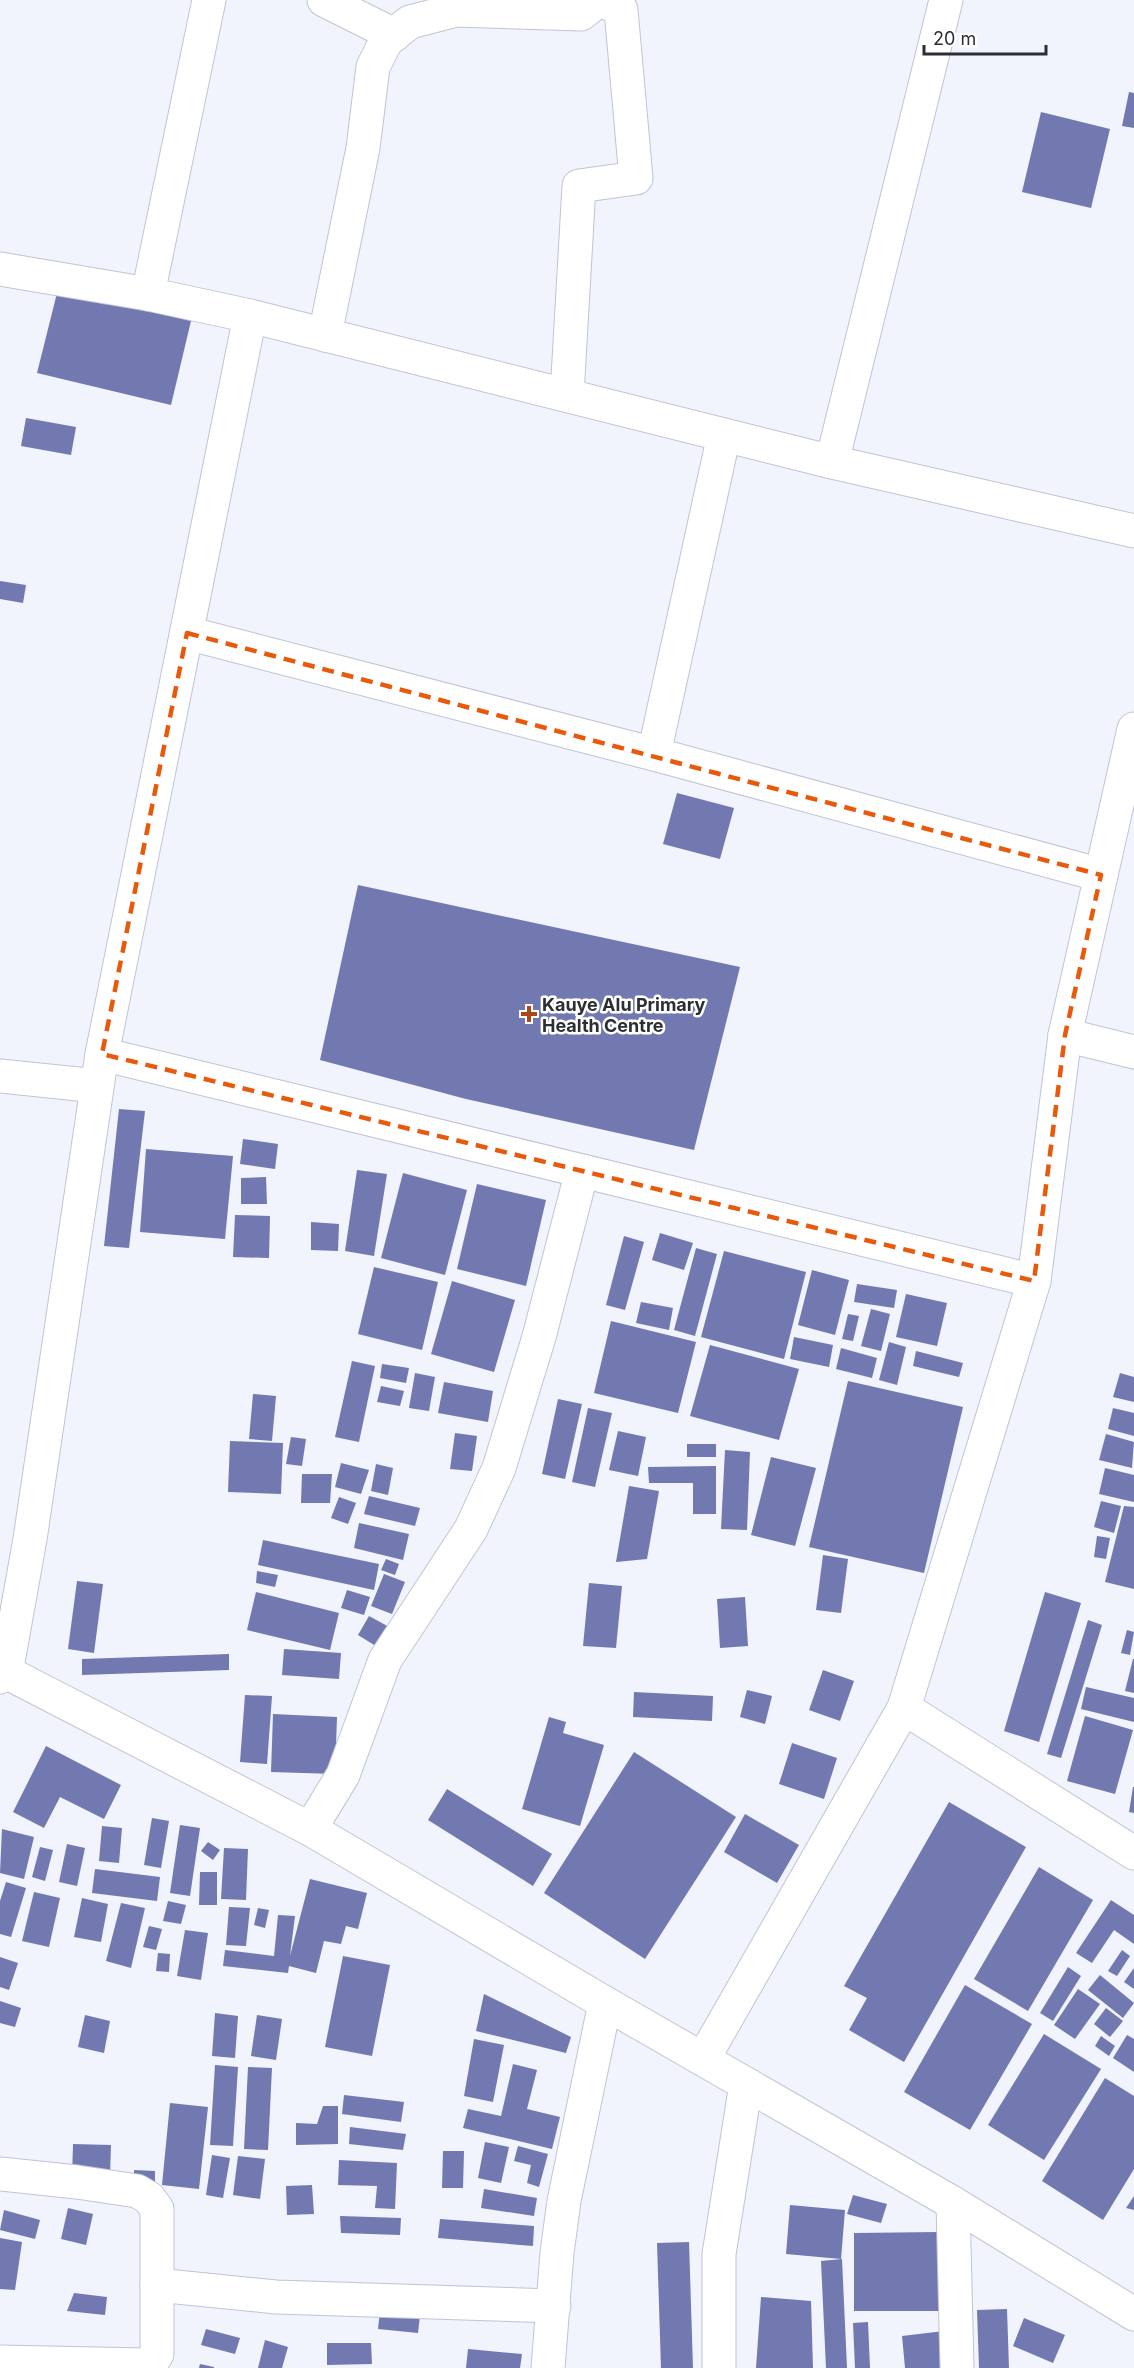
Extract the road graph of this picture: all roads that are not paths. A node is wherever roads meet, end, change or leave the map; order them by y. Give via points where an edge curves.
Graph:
1 (208, 0) edge
2 (324, 0) edge
3 (600, 0) edge
4 (946, 0) edge
5 (394, 35) junction
6 (0, 269) edge
7 (147, 294) junction
8 (250, 316) junction
9 (325, 335) junction
10 (567, 395) junction
11 (724, 435) junction
12 (832, 462) junction
13 (1134, 531) edge
14 (187, 633) junction
15 (1134, 729) edge
16 (654, 754) junction
17 (1101, 875) junction
18 (1065, 1035) junction
19 (1134, 1052) edge
20 (102, 1054) junction
21 (0, 1076) edge
22 (97, 1086) junction
23 (582, 1171) junction
24 (1035, 1281) junction
25 (2, 1673) edge
26 (904, 1708) junction
27 (310, 1829) junction
28 (1134, 1854) edge
29 (605, 2003) junction
30 (703, 2059) junction
31 (746, 2084) junction
32 (0, 2174) edge
33 (953, 2203) junction
34 (157, 2285) junction
35 (554, 2306) junction
36 (1134, 2314) edge
37 (0, 2362) edge
38 (548, 2368) edge
39 (719, 2368) edge
40 (957, 2368) edge

1 - 7 street
2 - 5 street
3 - 5 street via 581,14 456,10 410,22
3 - 10 street via 621,10 636,178 579,186
4 - 12 street
5 - 9 street via 386,41 373,67 363,147
6 - 7 street
7 - 8 street
8 - 9 street
8 - 14 street
9 - 10 street
10 - 11 street
11 - 12 street
11 - 16 street
12 - 13 street
14 - 16 street
14 - 20 street
15 - 17 street
16 - 17 street
17 - 18 street
18 - 19 street
18 - 24 street
20 - 22 street
20 - 23 street
21 - 22 street
22 - 25 street via 30,1539
23 - 24 street
23 - 27 street via 539,1337 499,1468 471,1529 385,1660 343,1774
24 - 26 street
25 - 27 street
26 - 28 street
26 - 30 street
27 - 29 street
29 - 30 street
29 - 35 street via 564,2201
30 - 31 street
31 - 33 street
31 - 39 street via 719,2254
32 - 34 street via 137,2191 149,2198 157,2210
33 - 36 street
33 - 40 street
34 - 35 street via 276,2297
34 - 37 street via 157,2354 151,2363
35 - 38 street

